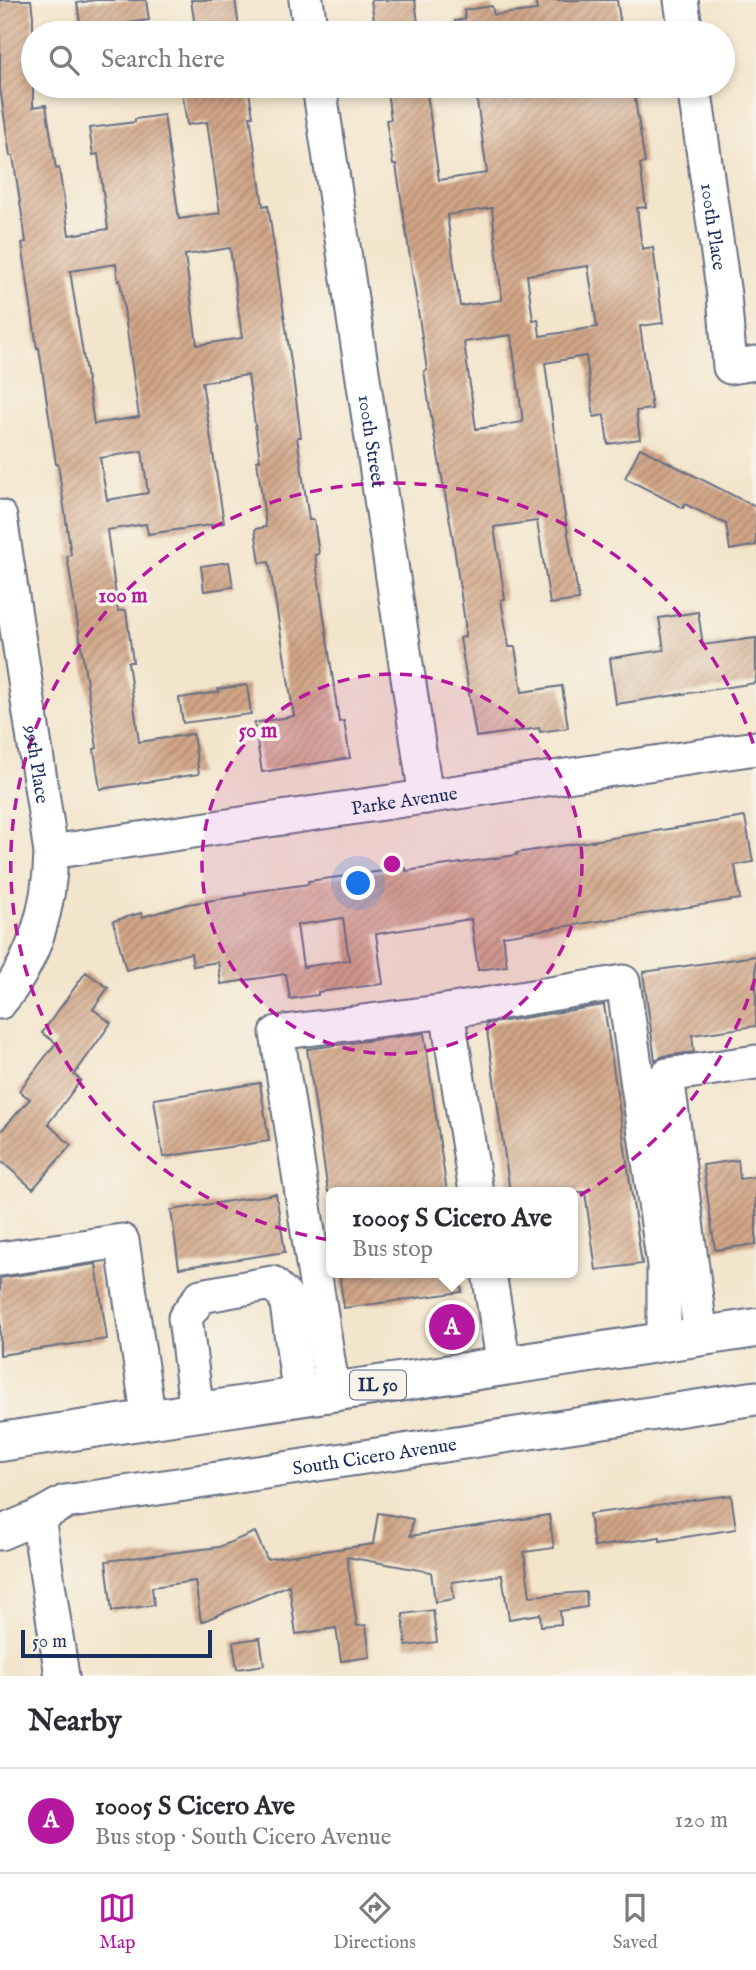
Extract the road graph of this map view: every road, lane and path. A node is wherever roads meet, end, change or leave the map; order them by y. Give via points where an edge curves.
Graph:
1 (306, 0) edge
2 (681, 0) edge
3 (309, 21) edge
4 (684, 21) edge
5 (321, 98) edge
6 (696, 98) edge
7 (743, 365) edge
8 (0, 517) edge
9 (10, 660) edge
10 (756, 748) edge
11 (426, 797) junction
12 (51, 852) junction
13 (0, 1002) edge
14 (447, 1011) junction
15 (756, 1062) edge
16 (475, 1187) edge
17 (0, 1259) edge
18 (490, 1278) edge
19 (756, 1328) edge
20 (682, 1340) junction
21 (504, 1366) junction
22 (316, 1395) junction
23 (756, 1398) edge
24 (197, 1413) junction
25 (149, 1420) junction
26 (0, 1442) edge
27 (38, 1517) junction
28 (0, 1533) edge
29 (62, 1676) edge

1 - 3 street
2 - 4 street
5 - 11 street, 100th Street
6 - 7 street, 100th Place via 724,295
8 - 9 street, 99th Place
9 - 12 street, 99th Place
10 - 11 street, Parke Avenue
11 - 12 street, Parke Avenue
12 - 13 street, 99th Place via 51,882 40,929 12,988
14 - 16 street
14 - 20 street via 623,982 664,1265
14 - 22 street via 278,1033
15 - 20 street via 667,1075
17 - 25 street via 122,1241
18 - 21 street
19 - 20 main road, IL 50
20 - 21 main road, IL 50
21 - 22 main road, IL 50
22 - 24 main road, IL 50
22 - 24 street via 286,1297 272,1283 201,1296 185,1318
23 - 27 street, South Cicero Avenue via 65,1502
24 - 25 main road, IL 50
25 - 26 main road, IL 50
27 - 28 street, South Cicero Avenue
27 - 29 street

